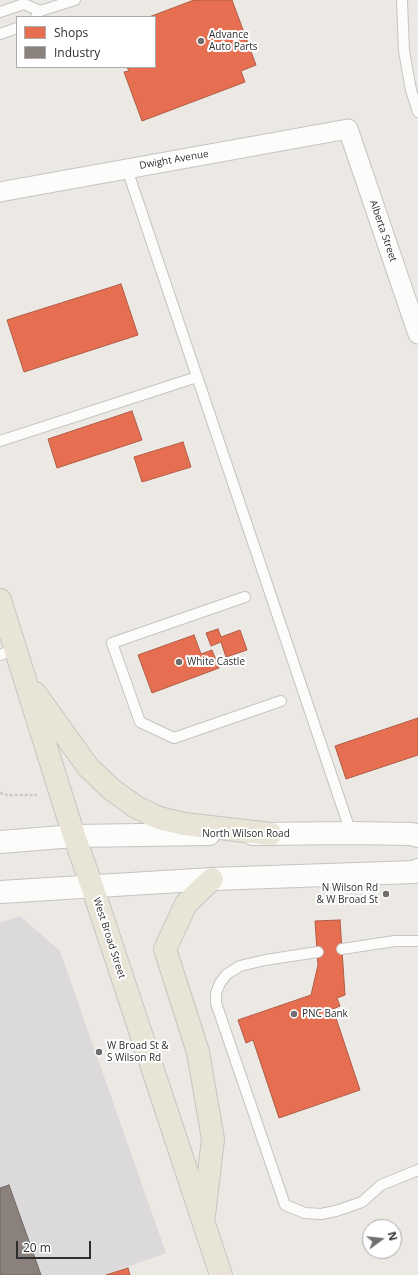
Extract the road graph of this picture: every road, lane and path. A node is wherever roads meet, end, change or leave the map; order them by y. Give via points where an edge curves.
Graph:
1 (75, 0) edge
2 (402, 0) edge
3 (0, 12) edge
4 (38, 14) edge
5 (16, 28) edge
6 (0, 34) edge
7 (418, 112) edge
8 (348, 129) joint
9 (127, 169) junction
10 (0, 192) edge
11 (418, 334) edge
12 (198, 377) junction
13 (0, 442) edge
14 (245, 597) dead end
15 (0, 600) edge
16 (7, 652) edge
17 (23, 676) junction
18 (281, 701) dead end
19 (0, 793) edge
20 (61, 794) junction
21 (271, 834) junction
22 (351, 834) junction
23 (74, 836) junction
24 (418, 836) edge
25 (0, 842) edge
26 (418, 870) edge
27 (212, 879) junction
28 (92, 886) junction
29 (0, 892) edge
30 (418, 941) edge
31 (342, 949) dead end
32 (318, 952) dead end
33 (418, 1170) edge
34 (203, 1222) junction
35 (221, 1275) edge

1 - 4 lane
2 - 7 lane via 404,51
3 - 4 lane via 24,4
5 - 6 lane
8 - 9 street, Dwight Avenue
8 - 11 street, Alberta Street
9 - 10 street, Dwight Avenue
9 - 12 lane
12 - 13 lane
12 - 22 lane
14 - 18 lane via 112,643 140,722 174,738
15 - 16 main road, West Broad Street
16 - 17 main road, West Broad Street
17 - 20 main road, West Broad Street
17 - 21 main road via 88,767 111,789 136,807 159,818 184,824
19 - 20 path
20 - 23 main road, West Broad Street
21 - 22 main road, North Wilson Road
21 - 23 main road, North Wilson Road
22 - 24 main road, North Wilson Road
23 - 25 main road, North Wilson Road
23 - 28 main road, West Broad Street
26 - 27 main road
27 - 28 main road
27 - 34 main road via 186,904 165,949 198,1052 213,1139
28 - 29 main road
28 - 34 main road, West Broad Street
30 - 31 lane via 395,941
32 - 33 lane via 240,966 226,974 216,993 216,1003 285,1205 305,1214 336,1211 362,1202 381,1185
34 - 35 main road, West Broad Street

